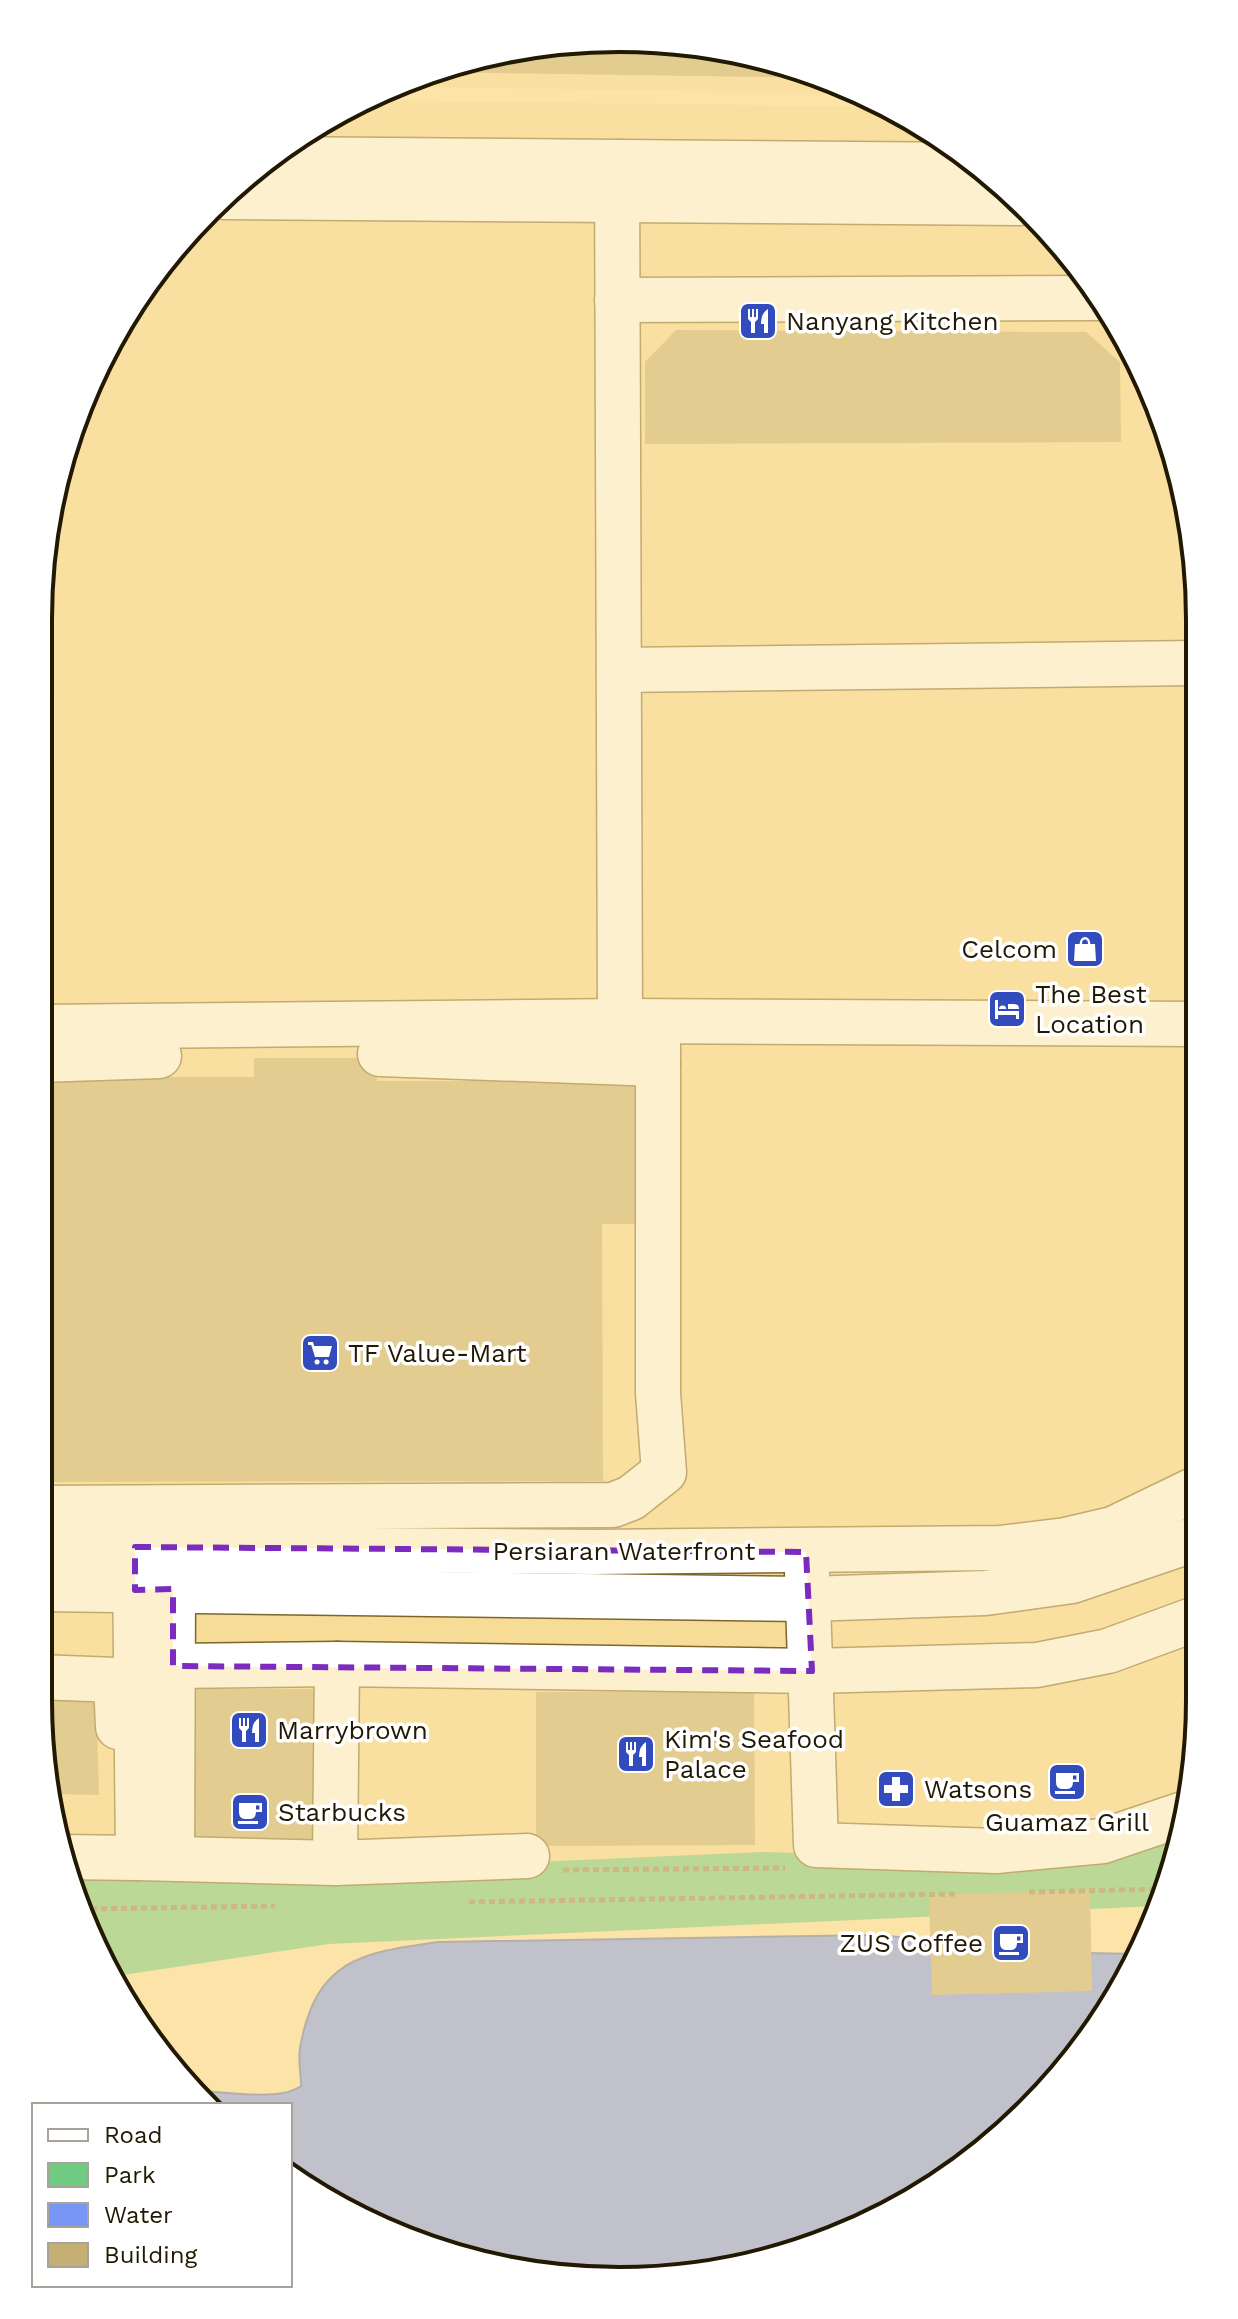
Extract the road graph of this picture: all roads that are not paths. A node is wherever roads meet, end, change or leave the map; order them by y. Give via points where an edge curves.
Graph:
1 (286, 160) edge
2 (959, 166) edge
3 (617, 181) junction
4 (241, 196) edge
5 (1003, 202) edge
6 (1086, 298) edge
7 (617, 300) junction
8 (1186, 663) edge
9 (619, 670) junction
10 (1186, 1024) edge
11 (52, 1029) edge
12 (645, 1036) junction
13 (166, 1042) junction
14 (52, 1058) edge
15 (1181, 1497) edge
16 (52, 1509) edge
17 (217, 1527) junction
18 (52, 1547) edge
19 (135, 1547) junction
20 (594, 1552) junction
21 (806, 1552) junction
22 (1186, 1553) edge
23 (52, 1589) edge
24 (154, 1590) junction
25 (595, 1598) junction
26 (809, 1599) junction
27 (1186, 1622) edge
28 (52, 1662) edge
29 (337, 1664) junction
30 (154, 1665) junction
31 (594, 1670) junction
32 (812, 1671) junction
33 (52, 1678) edge
34 (1174, 1817) edge
35 (74, 1857) edge
36 (143, 1858) junction
37 (335, 1863) junction
38 (539, 1863) road end

1 - 3 street
2 - 3 street
3 - 4 street
3 - 5 street
3 - 7 street
6 - 7 street
7 - 9 street
8 - 9 street
9 - 12 street
10 - 12 street
11 - 13 street
12 - 13 street
12 - 13 street via 416,1053
12 - 17 street via 658,1130 658,1393 664,1472 613,1505
13 - 14 street
15 - 21 street, Persiaran Waterfront via 1113,1529 1066,1540 1000,1548
16 - 17 street
17 - 19 street, Persiaran Waterfront
17 - 20 street, Persiaran Waterfront
18 - 19 street, Persiaran Waterfront
19 - 24 street
20 - 21 street, Persiaran Waterfront
20 - 25 street
21 - 26 street
22 - 26 street, Persiaran Waterfront via 1057,1583 985,1593
23 - 24 street, Persiaran Waterfront
24 - 25 street, Persiaran Waterfront
24 - 30 street
25 - 26 street, Persiaran Waterfront
25 - 31 street
26 - 32 street
27 - 32 street via 1108,1651 1037,1665
28 - 30 street
29 - 30 street
29 - 31 street
29 - 37 street
30 - 36 street
31 - 32 street
32 - 34 street via 815,1837 821,1848 1012,1850 1103,1841
33 - 36 street via 116,1680
35 - 36 street
36 - 37 street
37 - 38 street

